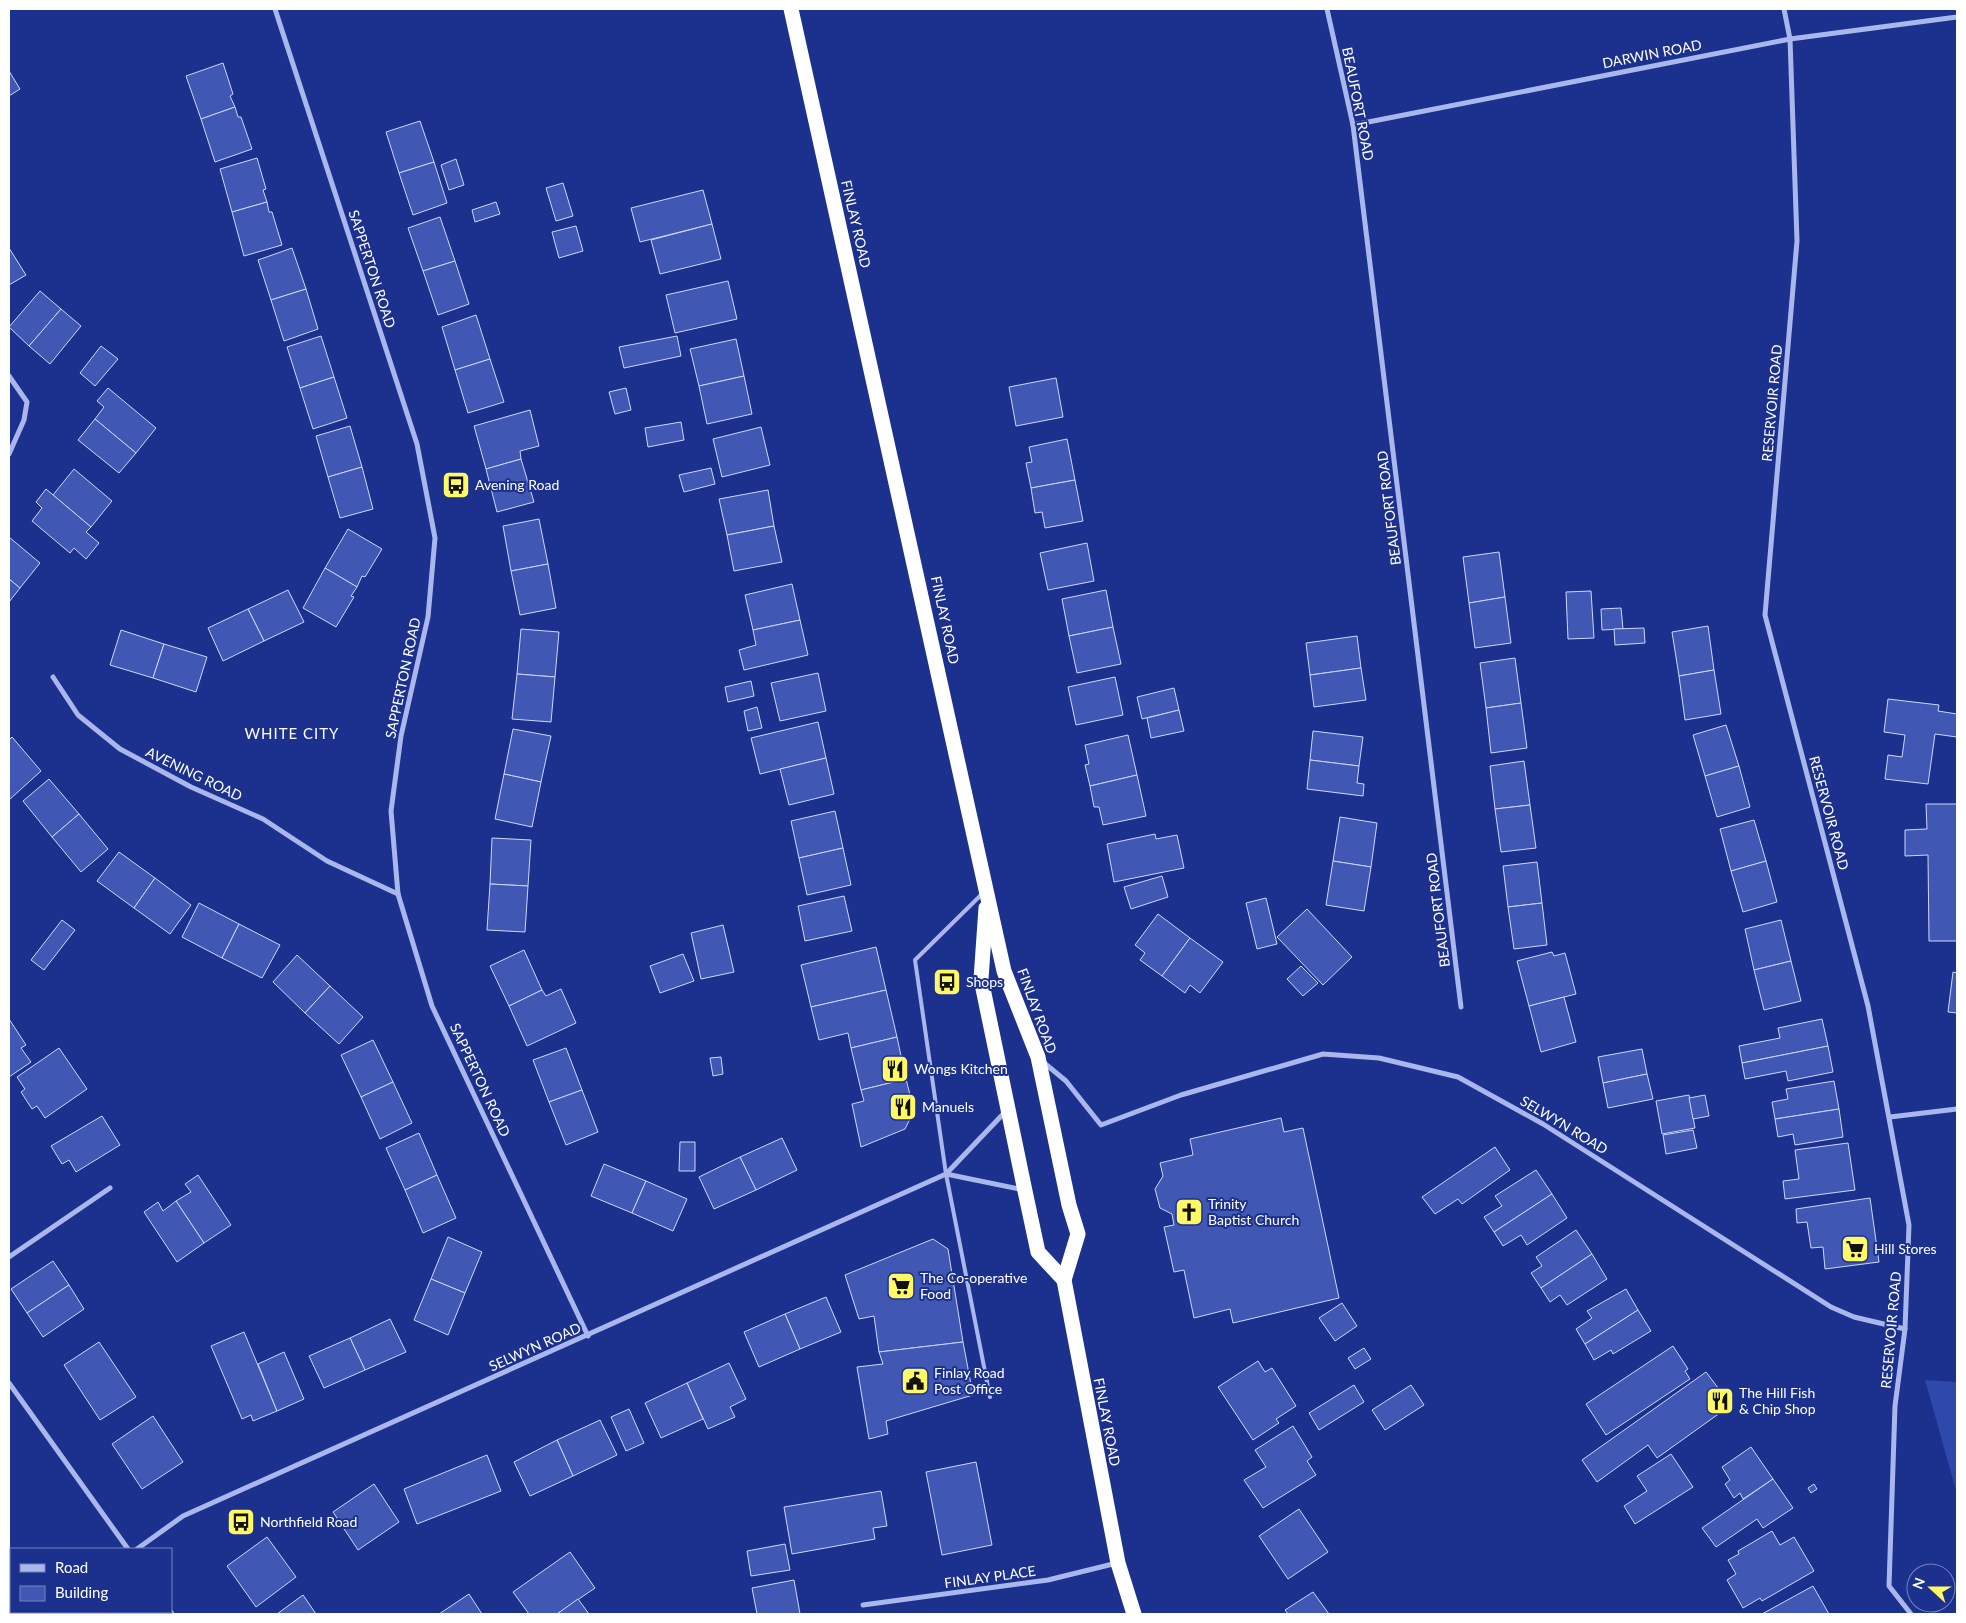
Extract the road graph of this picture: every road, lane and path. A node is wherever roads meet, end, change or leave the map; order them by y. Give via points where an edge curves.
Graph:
1 (275, 9) edge
2 (791, 9) edge
3 (1327, 9) edge
4 (1784, 9) edge
5 (1957, 17) edge
6 (1790, 38) junction
7 (1353, 125) junction
8 (9, 376) edge
9 (9, 454) edge
10 (53, 677) dead end
11 (987, 889) junction
12 (398, 894) junction
13 (1461, 1008) dead end
14 (1038, 1058) junction
15 (1008, 1109) junction
16 (1957, 1109) edge
17 (1890, 1117) junction
18 (946, 1174) junction
19 (110, 1188) dead end
20 (1025, 1190) junction
21 (9, 1257) edge
22 (1064, 1280) junction
23 (1905, 1329) junction
24 (588, 1336) junction
25 (9, 1383) edge
26 (990, 1397) dead end
27 (127, 1548) edge
28 (138, 1548) edge
29 (1118, 1563) junction
30 (863, 1605) dead end
31 (1134, 1614) edge
32 (1911, 1614) edge

1 - 12 street, SAPPERTON ROAD via 417,444 435,538 428,617 401,736 391,811
2 - 11 highway, FINLAY ROAD
3 - 7 street, BEAUFORT ROAD
4 - 6 street, RESERVOIR ROAD
5 - 6 street, DARWIN ROAD
6 - 7 street, DARWIN ROAD
6 - 17 street, RESERVOIR ROAD via 1798,241 1765,615 1868,1006
7 - 13 street, BEAUFORT ROAD
8 - 9 street via 27,402 24,420
10 - 12 street, AVENING ROAD via 78,715 120,749 263,819 327,860
11 - 14 highway, FINLAY ROAD via 1004,971
11 - 15 highway via 981,979
11 - 18 lane via 915,960
12 - 24 street, SAPPERTON ROAD via 432,1006
14 - 22 highway, FINLAY ROAD via 1078,1234
14 - 23 street, SELWYN ROAD via 1066,1081 1101,1125 1182,1095 1323,1054 1379,1058 1458,1077 1543,1124 1832,1307 1854,1317
15 - 18 street, SELWYN ROAD
15 - 20 highway
16 - 17 street
17 - 23 street, RESERVOIR ROAD via 1909,1225
18 - 20 street
18 - 24 street, SELWYN ROAD
18 - 26 lane
19 - 21 street
20 - 22 highway via 1038,1252
22 - 29 highway, FINLAY ROAD
23 - 32 street, RESERVOIR ROAD via 1895,1406 1889,1586
24 - 28 street, SELWYN ROAD via 183,1516
25 - 27 street
29 - 30 street, FINLAY PLACE via 1048,1580
29 - 31 highway, FINLAY ROAD

